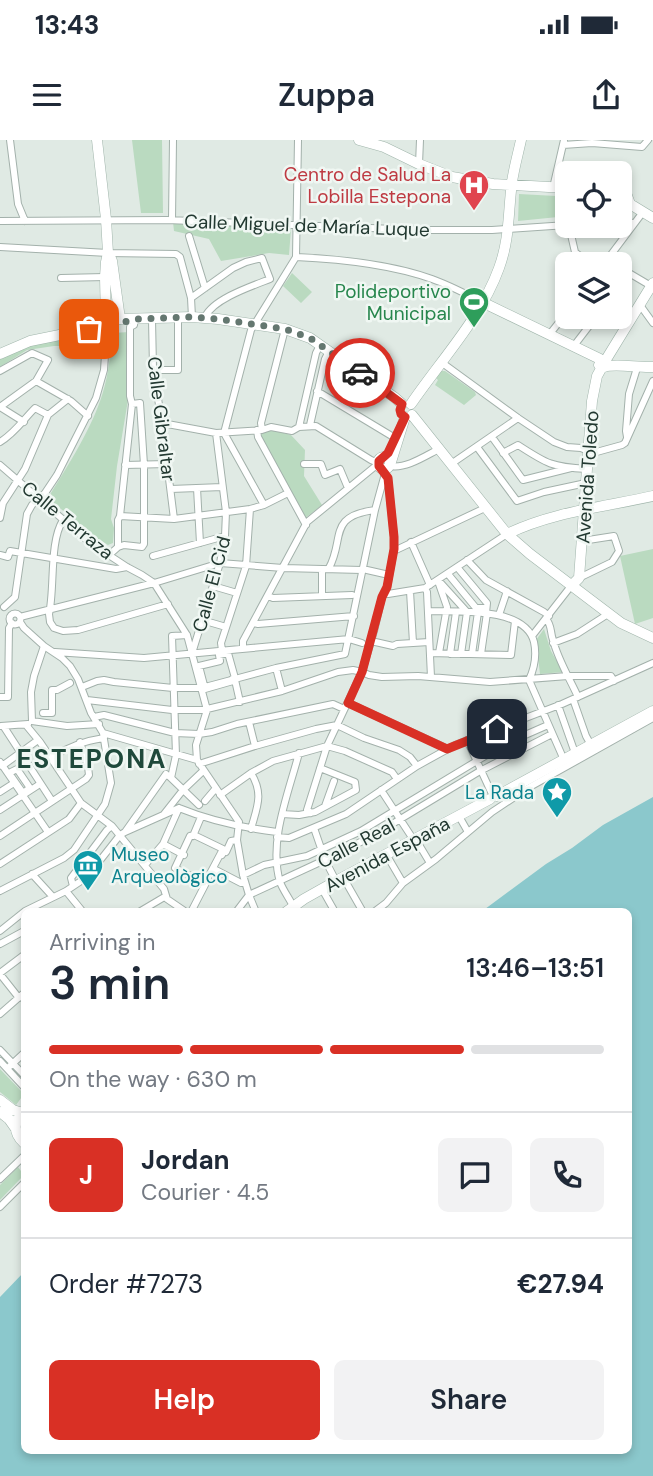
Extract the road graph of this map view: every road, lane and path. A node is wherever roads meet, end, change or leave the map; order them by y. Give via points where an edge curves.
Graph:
1 (10, 140) edge
2 (97, 140) edge
3 (173, 140) edge
4 (298, 140) edge
5 (359, 140) edge
6 (420, 140) edge
7 (521, 140) edge
8 (648, 140) edge
9 (563, 143) edge
10 (419, 164) junction
11 (512, 185) junction
12 (553, 188) joint
13 (632, 205) edge
14 (643, 212) junction
15 (653, 218) edge
16 (106, 219) junction
17 (172, 220) junction
18 (0, 221) edge
19 (25, 221) junction
20 (634, 224) joint
21 (296, 225) junction
22 (555, 226) edge
23 (508, 229) junction
24 (188, 236) dead end
25 (0, 247) edge
26 (613, 252) edge
27 (108, 253) junction
28 (296, 257) junction
29 (632, 275) edge
30 (105, 277) junction
31 (61, 278) dead end
32 (270, 279) junction
33 (279, 285) junction
34 (652, 285) edge
35 (205, 288) junction
36 (191, 298) junction
37 (482, 302) junction
38 (640, 305) junction
39 (178, 317) junction
40 (192, 317) junction
41 (205, 317) junction
42 (152, 319) junction
43 (136, 320) junction
44 (112, 323) junction
45 (653, 323) edge
46 (254, 324) junction
47 (555, 327) edge
48 (285, 329) junction
49 (587, 329) edge
50 (549, 335) junction
51 (573, 347) junction
52 (325, 348) junction
53 (0, 354) edge
54 (441, 362) junction
55 (604, 362) junction
56 (653, 367) edge
57 (637, 368) junction
58 (154, 370) junction
59 (0, 371) edge
60 (36, 381) junction
61 (653, 381) edge
62 (317, 391) junction
63 (68, 399) junction
64 (132, 404) junction
65 (0, 407) edge
66 (408, 410) junction
67 (48, 415) junction
68 (88, 416) junction
69 (518, 418) junction
70 (24, 422) junction
71 (162, 423) junction
72 (310, 425) junction
73 (299, 426) junction
74 (259, 430) junction
75 (220, 433) junction
76 (397, 435) junction
77 (492, 437) junction
78 (627, 438) junction
79 (0, 442) edge
80 (477, 447) junction
81 (439, 449) junction
82 (588, 452) junction
83 (503, 453) junction
84 (167, 464) junction
85 (304, 464) dead end
86 (451, 464) junction
87 (0, 465) edge
88 (125, 465) junction
89 (144, 465) junction
90 (384, 465) junction
91 (571, 468) junction
92 (587, 469) junction
93 (369, 471) junction
94 (17, 480) junction
95 (586, 482) junction
96 (382, 483) junction
97 (222, 487) junction
98 (197, 488) junction
99 (348, 488) junction
100 (171, 489) junction
101 (288, 493) junction
102 (653, 496) edge
103 (39, 498) junction
104 (377, 498) junction
105 (390, 499) junction
106 (264, 505) junction
107 (485, 508) junction
108 (250, 509) junction
109 (374, 510) junction
110 (584, 510) junction
111 (226, 512) junction
112 (120, 516) junction
113 (199, 516) junction
114 (0, 517) edge
115 (144, 518) junction
116 (174, 519) junction
117 (63, 520) junction
118 (306, 525) junction
119 (507, 534) junction
120 (225, 536) junction
121 (582, 541) junction
122 (411, 542) junction
123 (200, 543) junction
124 (118, 547) junction
125 (394, 549) junction
126 (21, 553) junction
127 (0, 555) edge
128 (110, 555) junction
129 (153, 556) dead end
130 (54, 560) junction
131 (467, 560) junction
132 (220, 564) junction
133 (246, 566) junction
134 (127, 567) junction
135 (457, 567) junction
136 (283, 568) junction
137 (326, 568) junction
138 (365, 570) junction
139 (447, 574) junction
140 (389, 575) junction
141 (438, 580) junction
142 (575, 582) junction
143 (153, 583) junction
144 (213, 586) junction
145 (427, 586) junction
146 (410, 591) junction
147 (385, 592) junction
148 (507, 592) junction
149 (237, 593) junction
150 (355, 594) junction
151 (268, 596) junction
152 (322, 596) junction
153 (2, 604) edge
154 (168, 604) junction
155 (50, 610) junction
156 (428, 611) junction
157 (484, 611) junction
158 (446, 612) junction
159 (456, 612) junction
160 (467, 612) junction
161 (608, 614) junction
162 (499, 615) junction
163 (354, 616) junction
164 (547, 618) junction
165 (13, 620) junction
166 (202, 620) junction
167 (515, 621) junction
168 (253, 623) junction
169 (226, 627) junction
170 (187, 635) junction
171 (532, 636) junction
172 (652, 637) edge
173 (349, 639) junction
174 (429, 642) junction
175 (367, 643) junction
176 (414, 643) junction
177 (44, 646) junction
178 (555, 646) junction
179 (243, 648) junction
180 (222, 650) junction
181 (4, 652) edge
182 (53, 652) junction
183 (193, 652) junction
184 (430, 653) junction
185 (439, 653) junction
186 (450, 654) junction
187 (461, 654) junction
188 (472, 654) junction
189 (481, 654) junction
190 (172, 656) junction
191 (653, 663) edge
192 (276, 668) junction
193 (362, 672) junction
194 (568, 676) junction
195 (4, 677) edge
196 (431, 677) junction
197 (234, 680) junction
198 (528, 680) junction
199 (75, 681) junction
200 (614, 681) junction
201 (82, 687) junction
202 (173, 688) junction
203 (204, 688) junction
204 (282, 691) junction
205 (3, 697) edge
206 (576, 698) junction
207 (87, 700) junction
208 (240, 702) junction
209 (560, 705) junction
210 (346, 706) junction
211 (174, 710) junction
212 (207, 710) junction
213 (543, 711) junction
214 (653, 711) edge
215 (43, 713) dead end
216 (94, 717) junction
217 (31, 718) junction
218 (653, 718) edge
219 (249, 722) junction
220 (99, 724) junction
221 (337, 725) junction
222 (548, 725) junction
223 (2, 727) edge
224 (175, 733) junction
225 (199, 734) junction
226 (552, 734) junction
227 (103, 735) junction
228 (38, 740) junction
229 (467, 740) junction
230 (80, 742) junction
231 (591, 745) junction
232 (255, 746) junction
233 (327, 746) junction
234 (447, 749) junction
235 (299, 753) junction
236 (575, 753) junction
237 (20, 754) junction
238 (176, 754) junction
239 (50, 758) junction
240 (564, 760) junction
241 (476, 761) junction
242 (1, 765) edge
243 (199, 765) junction
244 (417, 766) junction
245 (320, 768) junction
246 (480, 771) junction
247 (251, 774) junction
248 (171, 778) junction
249 (397, 779) junction
250 (334, 781) dead end
251 (14, 783) junction
252 (40, 784) junction
253 (70, 789) junction
254 (183, 790) junction
255 (381, 790) junction
256 (218, 791) junction
257 (0, 792) edge
258 (426, 792) junction
259 (23, 795) junction
260 (493, 797) junction
261 (430, 800) junction
262 (52, 801) junction
263 (81, 803) junction
264 (325, 806) junction
265 (179, 808) junction
266 (0, 810) edge
267 (394, 811) junction
268 (35, 813) junction
269 (311, 813) junction
270 (282, 814) junction
271 (162, 815) junction
272 (98, 817) junction
273 (201, 817) junction
274 (460, 818) dead end
275 (400, 819) junction
276 (112, 826) junction
277 (239, 826) junction
278 (314, 828) junction
279 (251, 829) junction
280 (48, 832) junction
281 (468, 832) junction
282 (123, 833) junction
283 (278, 835) junction
284 (0, 836) edge
285 (193, 836) junction
286 (414, 839) junction
287 (237, 840) junction
288 (163, 844) junction
289 (74, 850) junction
290 (322, 850) junction
291 (223, 851) junction
292 (183, 854) junction
293 (386, 854) junction
294 (84, 860) junction
295 (326, 860) junction
296 (277, 862) junction
297 (430, 863) junction
298 (0, 864) edge
299 (145, 865) junction
300 (214, 869) junction
301 (32, 874) junction
302 (244, 879) junction
303 (339, 879) junction
304 (280, 880) junction
305 (206, 882) junction
306 (402, 883) junction
307 (73, 886) junction
308 (322, 889) junction
309 (0, 891) edge
310 (66, 891) junction
311 (249, 895) junction
312 (166, 896) junction
313 (53, 897) junction
314 (30, 908) edge
315 (77, 908) edge
316 (146, 908) edge
317 (181, 908) edge
318 (191, 908) edge
319 (239, 908) edge
320 (254, 908) edge
321 (289, 908) edge
322 (291, 908) edge
323 (333, 908) edge
324 (360, 908) edge
325 (379, 908) edge
326 (21, 914) edge
327 (0, 931) edge
328 (21, 933) edge
329 (0, 944) edge
330 (21, 957) edge
331 (0, 973) edge
332 (21, 994) edge
333 (21, 996) edge
334 (0, 1014) edge
335 (0, 1050) edge
336 (21, 1056) edge
337 (0, 1061) edge
338 (10, 1066) junction
339 (21, 1076) edge
340 (0, 1100) edge
341 (0, 1112) edge
342 (21, 1112) edge
343 (21, 1114) edge
344 (16, 1129) junction
345 (21, 1140) edge
346 (21, 1159) edge
347 (0, 1179) edge
348 (21, 1186) edge
349 (0, 1207) edge

1 - 19 street via 18,204
2 - 16 street
3 - 17 street
4 - 21 street
5 - 10 street
6 - 10 street
7 - 11 street
8 - 9 street via 642,148
9 - 12 street
10 - 11 street via 453,177
11 - 12 street
11 - 23 street
13 - 14 street
14 - 15 street
14 - 20 street
16 - 17 street, Calle Miguel de María Luque
16 - 19 street, Calle Miguel de María Luque
16 - 27 street
17 - 21 street, Calle Miguel de María Luque
18 - 19 street, Calle Miguel de María Luque
20 - 26 street
21 - 23 street, Calle Miguel de María Luque
21 - 28 street
22 - 23 street, Calle Miguel de María Luque
23 - 37 street via 499,268
24 - 35 street
25 - 27 street
27 - 30 street
27 - 36 street via 176,254
27 - 44 street via 112,261
28 - 33 street
28 - 37 street via 365,263 410,273
29 - 34 street
30 - 31 street
30 - 44 street
32 - 33 street
32 - 35 street via 262,258 233,268
32 - 41 street via 228,297
33 - 46 street
34 - 38 street, Avenida Toledo
35 - 36 street
36 - 40 street
37 - 50 street
37 - 54 street
38 - 45 street
38 - 55 street, Avenida Toledo
39 - 40 street
39 - 42 street
39 - 58 street via 177,370
40 - 41 street
41 - 46 street
42 - 43 street
42 - 58 street, Calle Gibraltar
43 - 44 street
43 - 64 street via 130,327
44 - 53 street via 30,341
44 - 68 street via 104,370
46 - 48 street
46 - 75 street
47 - 50 street
48 - 52 street
48 - 74 street
49 - 51 street
50 - 51 street
51 - 55 street
52 - 62 street
52 - 66 street
52 - 73 street via 316,353
54 - 66 street
54 - 69 street
55 - 57 street
55 - 82 street, Avenida Toledo via 593,393
56 - 57 street
57 - 78 street via 629,394
58 - 71 street, Calle Gibraltar
59 - 60 street via 34,354 48,359
60 - 63 street
60 - 65 street
61 - 78 street
62 - 72 street
62 - 76 street
63 - 67 street
63 - 68 street
64 - 88 street
64 - 89 street via 140,404
65 - 70 street
66 - 76 street
66 - 81 street
67 - 70 street via 35,408
67 - 94 street
68 - 103 street via 57,475
69 - 77 street
69 - 82 street via 554,442
70 - 79 street
71 - 75 street
71 - 84 street, Calle Gibraltar
72 - 73 street
72 - 90 street
73 - 74 street via 292,431
74 - 75 street
74 - 101 street via 258,437
75 - 97 street, Calle El Cid
75 - 106 street
76 - 90 street
77 - 80 street
77 - 83 street
78 - 82 street via 622,445
80 - 86 street
80 - 95 street via 517,501
81 - 86 street
81 - 90 street via 405,465
82 - 92 street, Avenida Toledo
83 - 91 street via 518,445 545,463
83 - 91 street via 523,480
84 - 89 street
84 - 100 street, Calle Gibraltar
85 - 99 street via 321,464 325,475 341,469
86 - 107 street
87 - 94 street, Calle Terraza
88 - 89 street
88 - 112 street
89 - 115 street
90 - 93 street
90 - 96 street
90 - 105 street
91 - 92 street
92 - 95 street, Avenida Toledo
93 - 96 street via 378,473
93 - 99 street
94 - 103 street, Calle Terraza
94 - 114 street
95 - 110 street, Avenida Toledo
96 - 104 street
97 - 98 street
97 - 111 street, Calle El Cid
98 - 100 street
98 - 113 street
99 - 118 street
100 - 116 street, Calle Gibraltar
101 - 106 street
101 - 118 street
102 - 110 street
103 - 117 street, Calle Terraza
103 - 126 street via 27,514
104 - 105 street via 383,494
104 - 109 street
105 - 125 street
106 - 108 street
107 - 119 street
107 - 122 street
108 - 111 street
108 - 133 street
109 - 137 street via 344,523
109 - 138 street
110 - 119 street
110 - 121 street, Avenida Toledo
111 - 113 street
111 - 120 street, Calle El Cid
112 - 115 street
112 - 124 street
113 - 116 street
113 - 123 street
115 - 116 street
115 - 124 street via 143,546
117 - 128 street, Calle Terraza
117 - 130 street
118 - 136 street
119 - 131 street
119 - 142 street
120 - 123 street
120 - 132 street, Calle El Cid
121 - 142 street, Avenida Toledo
121 - 142 street via 614,536 619,551 612,562
122 - 125 street
122 - 145 street
123 - 129 street
124 - 128 street
125 - 140 street
126 - 127 street
126 - 130 street
126 - 153 street via 15,597
128 - 134 street, Calle Terraza
130 - 134 street
130 - 155 street
131 - 135 street
131 - 148 street via 486,580
132 - 133 street
132 - 143 street
132 - 144 street, Calle El Cid
133 - 136 street
133 - 149 street
134 - 143 street, Calle Terraza
135 - 139 street
135 - 157 street via 487,603
136 - 137 street
136 - 151 street
137 - 138 street
137 - 152 street
138 - 140 street
138 - 150 street
139 - 141 street
139 - 157 street via 476,608
140 - 147 street
141 - 145 street
141 - 158 street
141 - 160 street
142 - 161 street
142 - 164 street
143 - 154 street, Calle Terraza
143 - 155 street
144 - 149 street
144 - 166 street, Calle El Cid
145 - 146 street
145 - 156 street
146 - 147 street
146 - 176 street
147 - 175 street
148 - 162 street
148 - 164 street
149 - 169 street
150 - 152 street
150 - 163 street
151 - 152 street
151 - 168 street
153 - 165 street
154 - 155 street via 74,631 54,628
154 - 170 street, Calle Terraza
155 - 165 street
156 - 158 street
156 - 174 street
157 - 160 street
157 - 162 street
157 - 188 street
157 - 189 street
158 - 159 street
158 - 185 street
159 - 160 street
159 - 186 street
160 - 187 street
161 - 172 street
161 - 178 street
162 - 167 street
163 - 168 street
163 - 173 street
164 - 171 street
164 - 178 street
165 - 177 street
165 - 181 street
166 - 169 street
166 - 183 street, Calle El Cid
167 - 171 street
167 - 189 street via 511,655
168 - 179 street
169 - 180 street
170 - 183 street, Calle Terraza
170 - 190 street via 172,636
171 - 198 street via 535,663
173 - 175 street
173 - 179 street
173 - 192 street via 345,654
174 - 176 street
174 - 184 street
175 - 176 street
175 - 193 street
177 - 182 street
177 - 217 street via 31,692
178 - 194 street
179 - 180 street
180 - 183 street
181 - 195 street
182 - 190 street via 144,659
182 - 199 street via 70,666
183 - 190 street
183 - 203 street, Calle Terraza
184 - 185 street
184 - 196 street
185 - 186 street
186 - 187 street
187 - 188 street
188 - 189 street
190 - 202 street
191 - 200 street
192 - 197 street
192 - 204 street
193 - 196 street via 382,677
193 - 204 street via 338,672
193 - 210 street
194 - 198 street
194 - 200 street via 611,676
194 - 206 street
195 - 205 street
196 - 198 street
197 - 197 street via 205,689 199,667 220,661 219,655 228,653
197 - 203 street
197 - 208 street
198 - 213 street
199 - 201 street
199 - 215 street via 52,690 52,713
200 - 206 street
201 - 202 street via 104,680
201 - 207 street
202 - 203 street
202 - 211 street
203 - 212 street, Calle Terraza
204 - 208 street
206 - 209 street
206 - 231 street
207 - 211 street
207 - 216 street
208 - 212 street
209 - 213 street
209 - 236 street
210 - 219 street via 333,704
210 - 221 street
210 - 234 street
211 - 212 street
211 - 224 street
212 - 225 street
213 - 222 street
213 - 229 street
214 - 231 street, Avenida España
216 - 220 street
216 - 224 street via 104,715
217 - 220 street via 67,726
217 - 223 street
217 - 228 street
218 - 281 street via 528,788
219 - 225 street
219 - 232 street
220 - 227 street
221 - 232 street
221 - 233 street
221 - 244 street via 399,751
222 - 226 street
222 - 241 street
223 - 237 street
224 - 225 street
224 - 238 street
225 - 243 street
226 - 240 street
226 - 246 street, Calle Real
227 - 230 street
227 - 238 street
227 - 272 street via 111,782
228 - 237 street
228 - 239 street
229 - 234 street
229 - 241 street
230 - 239 street
230 - 253 street via 89,775
231 - 236 street, Avenida España
232 - 243 street
233 - 235 street
233 - 245 street
233 - 249 street via 393,772
234 - 244 street
235 - 247 street
235 - 270 street
236 - 240 street, Avenida España
237 - 242 street
237 - 252 street
238 - 243 street
238 - 248 street
239 - 253 street
240 - 260 street, Avenida España
241 - 246 street
241 - 258 street
242 - 251 street
243 - 254 street
243 - 256 street
244 - 249 street
245 - 264 street via 355,782 356,790
245 - 269 street via 307,810
246 - 260 street
246 - 261 street, Calle Real
247 - 256 street
247 - 279 street via 259,786
248 - 254 street
248 - 282 street via 166,774
249 - 255 street
250 - 264 street
251 - 257 street
251 - 259 street
252 - 259 street
252 - 262 street
253 - 262 street
253 - 263 street
254 - 256 street via 202,803
254 - 271 street
255 - 267 street
255 - 278 street via 346,814
256 - 277 street
258 - 261 street
258 - 267 street
259 - 266 street
259 - 268 street
260 - 286 street, Avenida España
261 - 275 street, Calle Real
262 - 268 street
263 - 272 street
263 - 280 street via 69,819
264 - 269 street
265 - 271 street
265 - 273 street
265 - 288 street
267 - 275 street
267 - 290 street
268 - 280 street
268 - 284 street
269 - 270 street
270 - 283 street
271 - 282 street
272 - 276 street
272 - 289 street
273 - 277 street
273 - 285 street
274 - 281 street
275 - 286 street
275 - 295 street, Calle Real
276 - 282 street
276 - 294 street
277 - 279 street
277 - 287 street
278 - 283 street via 289,838
278 - 290 street
279 - 283 street
280 - 298 street
281 - 297 street
282 - 299 street
282 - 307 street via 87,877
283 - 296 street
285 - 291 street
285 - 292 street
286 - 293 street, Avenida España
286 - 297 street
287 - 291 street
287 - 302 street
288 - 292 street
288 - 299 street
289 - 294 street
289 - 301 street
290 - 295 street
290 - 296 street
291 - 300 street
291 - 305 street
292 - 305 street via 175,868
293 - 303 street, Avenida España
293 - 306 street
294 - 307 street via 71,878
295 - 303 street
295 - 304 street, Calle Real
296 - 302 street
296 - 304 street
297 - 306 street
299 - 312 street
300 - 302 street via 241,883
300 - 305 street
301 - 309 street
301 - 313 street
302 - 311 street
303 - 308 street, Avenida España
303 - 324 street
304 - 311 street, Calle Real
304 - 321 street
305 - 318 street
306 - 325 street
307 - 310 street
308 - 322 street, Avenida España
308 - 323 street
310 - 313 street
310 - 315 street
311 - 319 street, Calle Real
311 - 320 street
312 - 316 street
312 - 317 street
313 - 314 street
326 - 327 street
328 - 329 street
330 - 331 street
331 - 332 street
333 - 334 street
335 - 338 street
336 - 338 street
337 - 338 street
338 - 339 street
340 - 342 street
341 - 344 street
343 - 344 street
344 - 345 street
346 - 347 street
348 - 349 street

